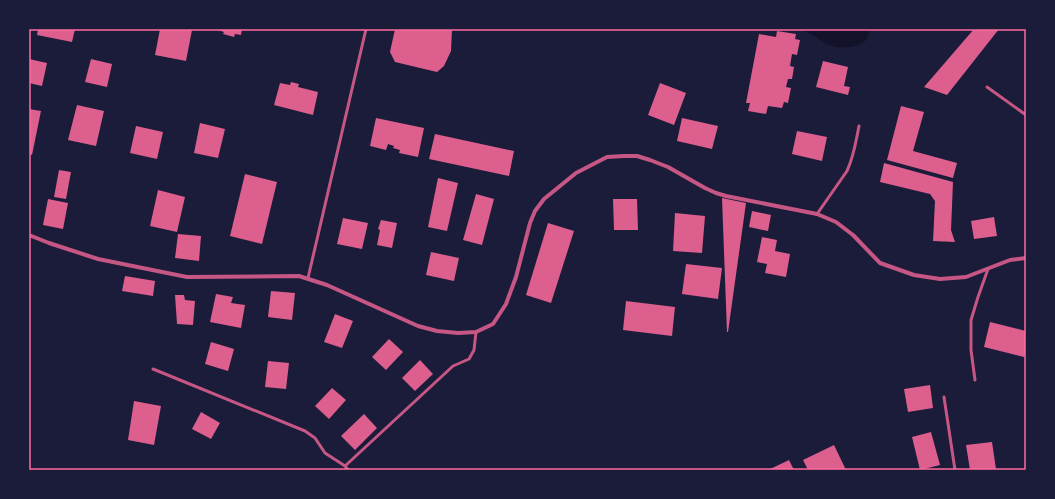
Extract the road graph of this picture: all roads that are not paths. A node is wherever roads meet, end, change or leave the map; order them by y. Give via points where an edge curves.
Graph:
1 (366, 29) edge
2 (987, 87) dead end
3 (1026, 115) edge
4 (859, 126) dead end
5 (817, 214) junction
6 (29, 235) edge
7 (1026, 258) edge
8 (988, 269) junction
9 (308, 278) junction
10 (476, 332) junction
11 (153, 369) dead end
12 (975, 380) dead end
13 (944, 397) dead end
14 (345, 466) junction
15 (348, 470) edge
16 (955, 470) edge

1 - 9 lane
2 - 3 lane
4 - 5 lane via 854,153 847,171
5 - 8 street via 836,222 853,235 880,263 914,275 940,279 966,277
5 - 10 street via 716,193 668,167 637,156 607,158 576,173 544,199 530,223 506,304 493,324
6 - 9 street via 98,259 187,277
7 - 8 street via 1010,260
8 - 12 lane via 971,320
9 - 10 street via 418,326 437,331
10 - 14 lane via 474,350 469,359 453,366
11 - 14 lane via 305,431 315,438 325,453
13 - 16 lane
14 - 15 lane

